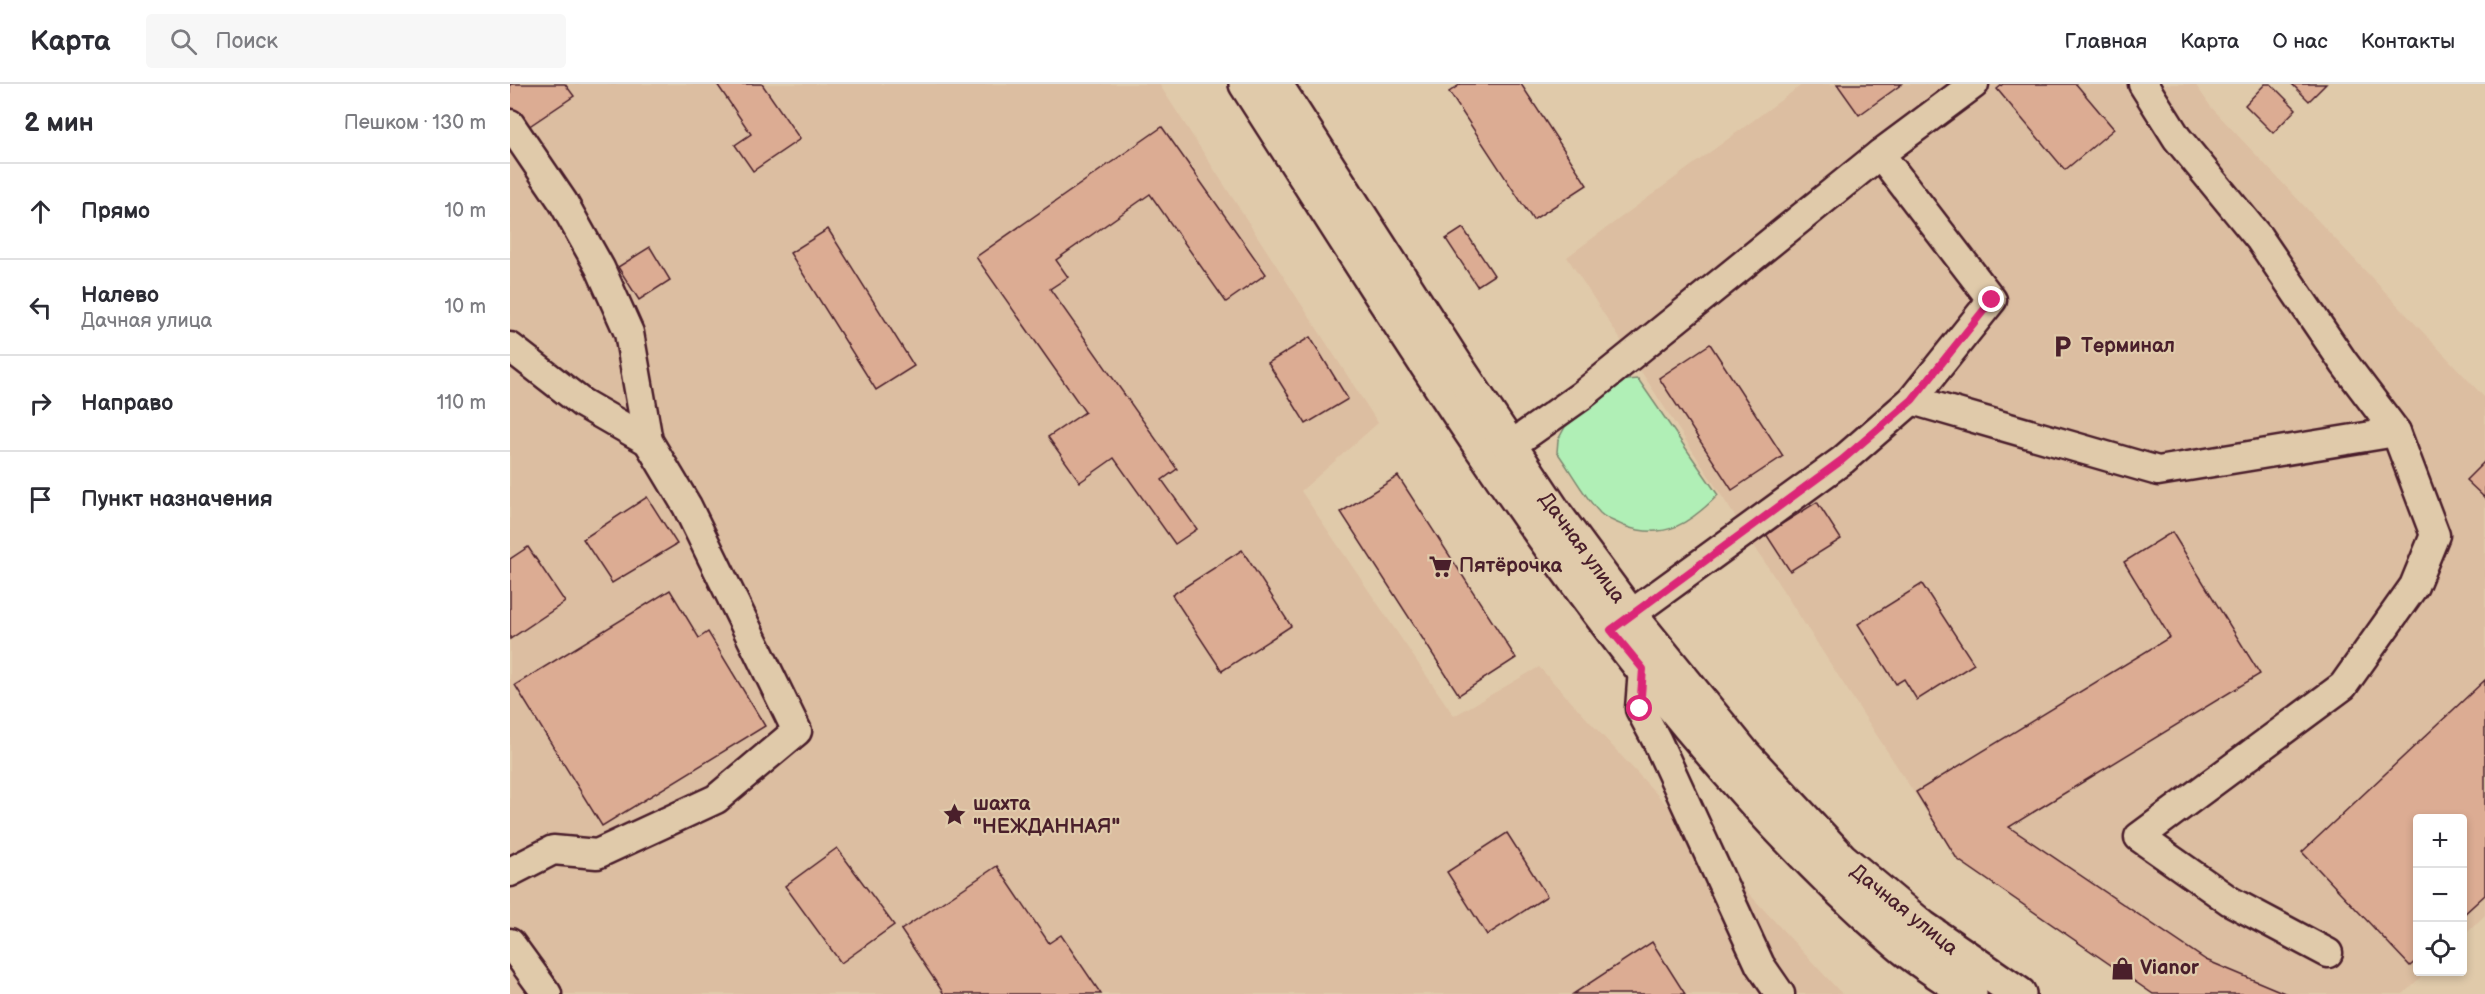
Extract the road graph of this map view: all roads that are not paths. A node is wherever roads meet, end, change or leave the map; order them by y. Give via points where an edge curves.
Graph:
1 (1246, 84) edge
2 (1275, 84) edge
3 (1974, 84) edge
4 (2143, 84) edge
5 (510, 124) edge
6 (1880, 154) junction
7 (1389, 283) junction
8 (510, 347) edge
9 (1912, 400) junction
10 (2396, 432) junction
11 (648, 441) junction
12 (1500, 453) junction
13 (1621, 622) junction
14 (1643, 669) junction
15 (510, 872) edge
16 (510, 943) edge
17 (2328, 953) dead end
18 (547, 994) edge
19 (1780, 994) edge
20 (1970, 994) edge
21 (2019, 994) edge

1 - 7 main road, Дачная улица
2 - 7 main road, Дачная улица
3 - 6 street
4 - 10 street via 2177,138 2259,238
5 - 11 street via 563,202 600,268 629,333
6 - 9 street via 1992,300
6 - 12 street via 1581,396
7 - 12 main road, Дачная улица
8 - 11 street via 582,403
9 - 10 street via 2158,471
9 - 13 street via 1842,460
10 - 17 street via 2435,536 2414,586 2343,686 2139,837 2230,901
11 - 15 street via 687,506 797,731 716,799 597,854 553,850
12 - 13 main road, Дачная улица via 1556,515
13 - 14 main road, Дачная улица
13 - 21 main road, Дачная улица via 1841,859 1922,927
14 - 19 street via 1640,709 1760,966
14 - 20 main road, Дачная улица via 1726,771 1825,877 1900,945
16 - 18 street

